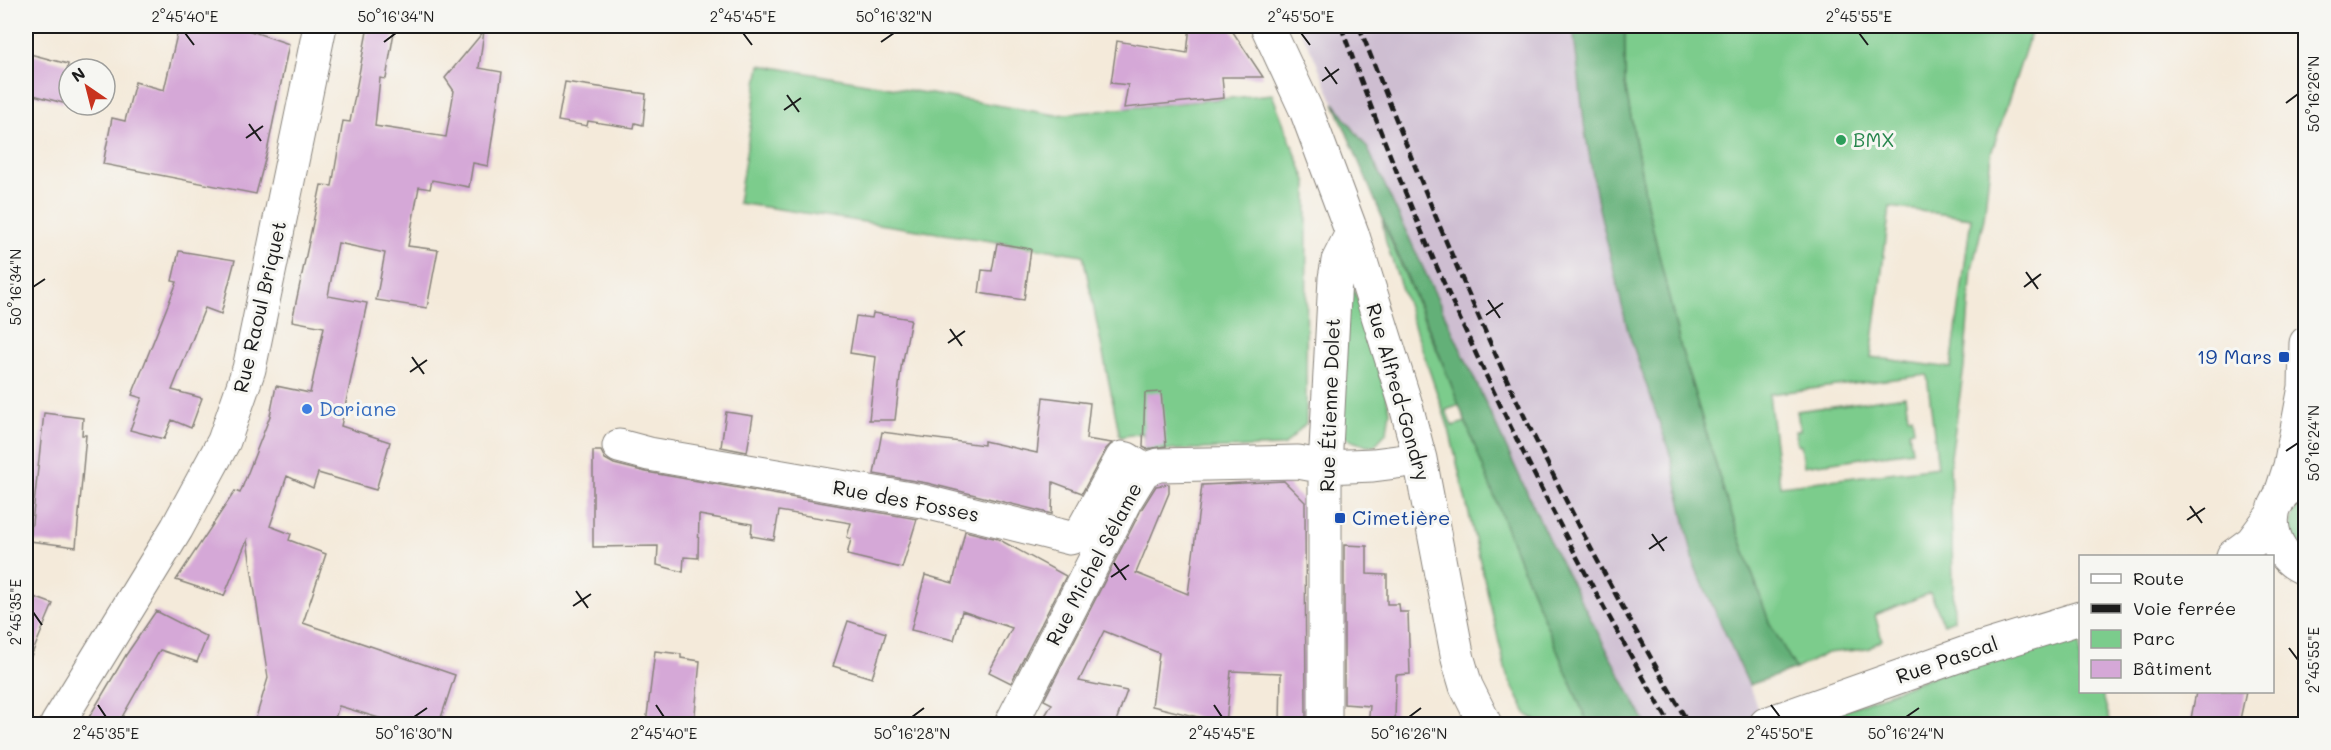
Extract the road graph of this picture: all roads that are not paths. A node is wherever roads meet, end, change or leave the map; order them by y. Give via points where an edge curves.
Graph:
1 (320, 26) edge
2 (1267, 26) edge
3 (1352, 233) junction
4 (2306, 343) edge
5 (2305, 388) edge
6 (620, 446) dead end
7 (1420, 459) junction
8 (1325, 467) junction
9 (1144, 470) junction
10 (2306, 480) edge
11 (2276, 507) junction
12 (2234, 555) edge
13 (2290, 566) edge
14 (2079, 618) edge
15 (57, 724) edge
16 (1011, 724) edge
17 (1325, 724) edge
18 (1485, 724) edge
19 (1766, 724) edge

1 - 15 street, Rue Raoul Briquet via 249,369 224,441 177,528
2 - 3 street, Rue Alfred-Gondry via 1306,110
3 - 7 street, Rue Alfred-Gondry
3 - 8 street, Rue Étienne Dolet via 1338,261 1335,278
4 - 5 street
5 - 11 street via 2290,466
6 - 9 street, Rue des Fosses via 922,501 1070,538 1080,535 1086,526 1122,459
7 - 8 street, Rue Michel Sélame
7 - 18 street, Rue Alfred-Gondry via 1458,659
8 - 9 street, Rue Michel Sélame via 1298,462 1159,465
8 - 17 street, Rue Étienne Dolet
9 - 16 street, Rue Michel Sélame
10 - 11 street via 2289,488
11 - 12 street via 2252,542
11 - 13 street via 2272,528 2275,541
14 - 19 street, Rue Pascal via 1966,653

